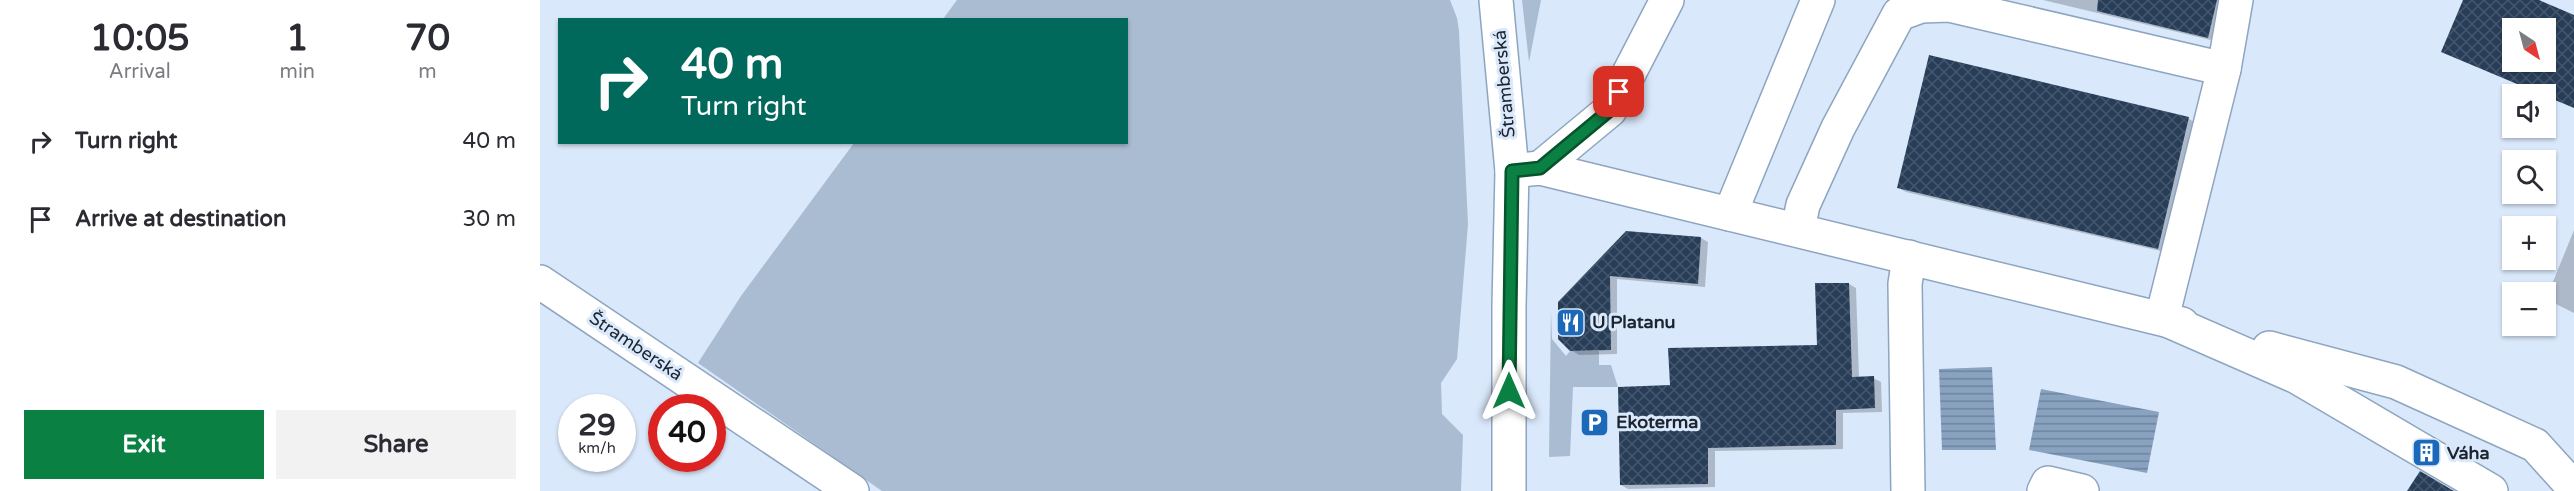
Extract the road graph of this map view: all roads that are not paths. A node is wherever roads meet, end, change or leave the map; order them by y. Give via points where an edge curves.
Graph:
1 (1496, 0) edge
2 (1667, 0) edge
3 (1818, 0) edge
4 (2236, 0) edge
5 (2224, 69) junction
6 (1526, 170) junction
7 (1730, 214) junction
8 (1798, 229) junction
9 (1909, 257) junction
10 (540, 282) edge
11 (2162, 318) junction
12 (2574, 488) edge
13 (852, 491) edge
14 (1509, 491) edge
15 (1908, 491) edge
16 (2043, 491) edge
17 (2082, 491) edge
18 (2491, 491) edge

1 - 6 street, Štramberská
2 - 6 street via 1610,110
3 - 7 street
4 - 5 street
5 - 8 street via 1949,5 1921,6 1899,14 1838,128 1803,205
5 - 11 street
6 - 7 street
6 - 14 street, Štramberská via 1509,306
7 - 8 street
8 - 9 street
9 - 11 street
9 - 15 street via 1905,284
10 - 13 street, Štramberská
11 - 12 street via 2396,382 2535,446
11 - 18 street via 2297,377
16 - 17 street via 2048,483

